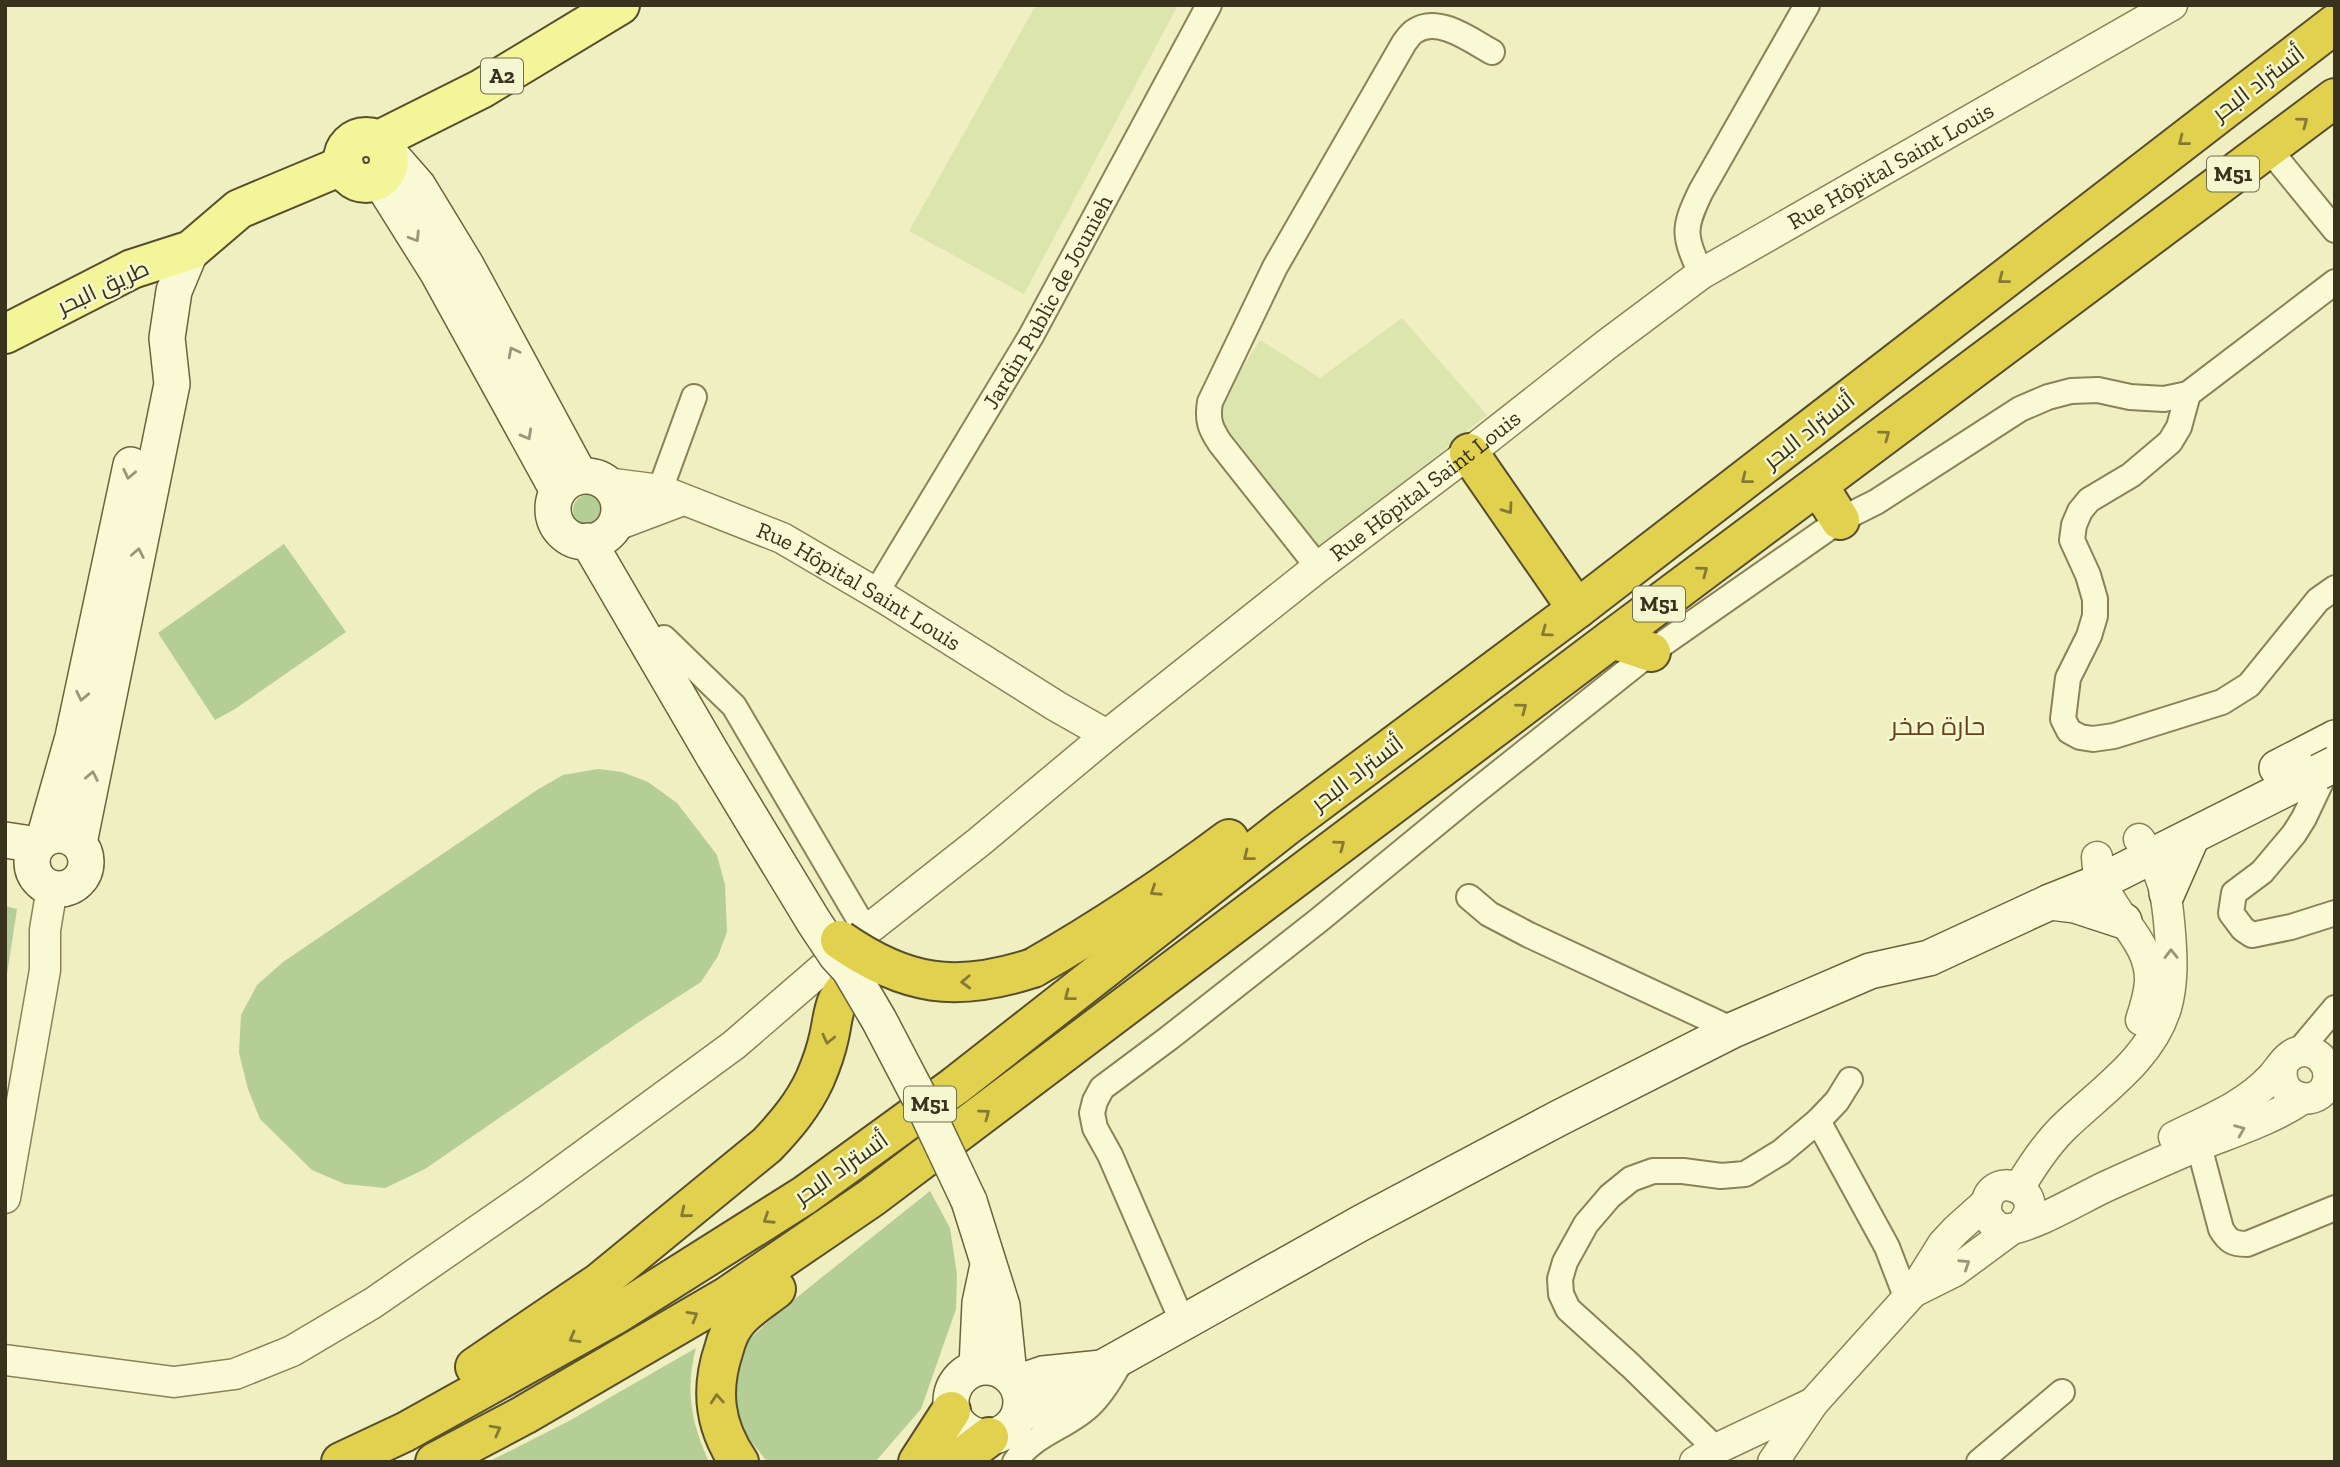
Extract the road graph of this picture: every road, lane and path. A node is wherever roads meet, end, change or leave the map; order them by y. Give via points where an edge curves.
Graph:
1 (620, 5) edge
2 (1209, 5) edge
3 (1807, 5) edge
4 (2133, 5) edge
5 (2172, 5) edge
6 (2335, 24) edge
7 (2115, 37) junction
8 (1492, 52) dead end
9 (2335, 98) edge
10 (2268, 148) junction
11 (376, 165) junction
12 (2335, 230) edge
13 (196, 246) junction
14 (1701, 274) junction
15 (2335, 282) edge
16 (5, 334) edge
17 (167, 338) junction
18 (2188, 394) junction
19 (694, 397) dead end
20 (1469, 453) junction
21 (581, 484) junction
22 (1818, 485) junction
23 (672, 495) junction
24 (1840, 520) junction
25 (602, 535) junction
26 (1318, 567) junction
27 (2335, 588) edge
28 (876, 593) junction
29 (1577, 609) junction
30 (664, 638) junction
31 (1612, 639) junction
32 (1651, 652) junction
33 (1420, 725) junction
34 (1107, 735) junction
35 (719, 750) junction
36 (2326, 756) edge
37 (2192, 836) junction
38 (2146, 848) junction
39 (35, 862) edge
40 (2098, 870) junction
41 (2167, 893) junction
42 (1469, 897) dead end
43 (2050, 902) junction
44 (2335, 913) edge
45 (2124, 921) junction
46 (853, 955) junction
47 (1870, 971) junction
48 (2335, 1008) edge
49 (1732, 1030) junction
50 (2291, 1058) junction
51 (2325, 1077) edge
52 (1850, 1080) dead end
53 (1818, 1121) junction
54 (2199, 1146) junction
55 (2008, 1193) junction
56 (5, 1198) edge
57 (872, 1198) junction
58 (2335, 1208) edge
59 (2016, 1227) junction
60 (1910, 1295) junction
61 (1183, 1323) junction
62 (5, 1360) edge
63 (1113, 1362) junction
64 (1005, 1385) junction
65 (2062, 1392) dead end
66 (1813, 1403) junction
67 (951, 1411) junction
68 (405, 1432) junction
69 (1718, 1449) edge
70 (1002, 1450) edge
71 (341, 1462) edge
72 (435, 1462) edge
73 (739, 1462) edge
74 (918, 1462) edge
75 (956, 1462) edge
76 (1766, 1462) edge
77 (1773, 1462) edge
78 (1979, 1462) edge

1 - 11 main road, طريق البحر / A2 via 433,114
2 - 28 street, Jardin Public de Jounieh via 1031,336
3 - 14 street via 1688,218 1689,247
4 - 7 street
5 - 7 street, Rue Hôpital Saint Louis
6 -> 29 highway, أتستراد البحر / M51
7 - 14 street, Rue Hôpital Saint Louis
8 - 26 street via 1441,26 1415,31 1404,43 1275,267 1210,402 1207,418 1220,443
10 -> 9 highway, أتستراد البحر / M51
10 - 12 street
22 -> 10 highway, أتستراد البحر / M51
11 - 13 main road, طريق البحر / A2 via 239,209
11 - 21 main road via 438,273
13 - 16 main road, طريق البحر / A2 via 132,269
13 - 17 main road via 174,291
14 - 20 street, Rue Hôpital Saint Louis
15 - 18 street
17 -> 39 main road via 149,377 73,737
39 -> 17 main road via 62,835 79,843 172,384
18 - 24 street via 2164,399 2071,391 2048,397 2020,409 1876,502
18 - 27 street via 2170,442 2131,475 2089,500 2074,525 2072,540 2088,575 2095,617 2068,678 2063,719 2069,731 2093,739 2114,736 2222,702 2249,685 2318,600
19 - 23 street
20 - 26 street, Rue Hôpital Saint Louis
20 -> 29 highway
21 - 23 street, Rue Hôpital Saint Louis
21 - 25 main road via 617,499 618,508
21 - 25 main road via 554,500 553,511 568,537
22 - 24 highway
31 -> 22 highway, أتستراد البحر / M51
23 - 25 street
23 - 28 street, Rue Hôpital Saint Louis via 782,538
24 - 32 street
25 - 30 main road
25 - 35 main road
26 - 34 street, Rue Hôpital Saint Louis
28 - 34 street, Rue Hôpital Saint Louis
29 -> 33 highway, أتستراد البحر / M51
30 - 35 main road
30 - 46 street via 734,706
31 - 32 highway
57 -> 31 highway, أتستراد البحر / M51
32 - 61 street via 1102,1088 1092,1113 1095,1128
33 -> 46 highway, bridge via 1305,784 1196,863 1033,968 967,983 932,981
33 -> 68 highway, أتستراد البحر / M51 via 955,1086 805,1195 615,1315
34 - 46 street
35 - 46 main road
36 - 37 main road
36 - 38 main road
36 - 44 street via 2304,818 2262,872 2234,893 2231,913 2252,935
37 - 38 main road
37 - 41 main road
38 - 40 main road
38 - 41 street
39 - 56 street via 46,970
40 - 43 main road
40 - 45 street via 2106,897
40 - 47 main road via 1922,936
55 -> 41 street via 2046,1146 2139,1057 2154,1034 2171,981
42 - 49 street via 1489,914 1529,935
43 - 45 main road
43 - 47 main road via 1929,958
45 - 55 street via 2142,949 2150,980 2141,1020 2119,1054 2031,1142
46 - 62 street via 532,1193 373,1303 292,1351 235,1374 174,1382
46 - 64 main road, bridge via 969,1202 1002,1306
46 -> 68 highway via 845,988 833,1011 823,1060 803,1101 767,1145 600,1282 441,1390
47 - 49 main road
48 - 50 street
49 - 61 main road via 1361,1223
50 - 51 street via 2316,1054 2323,1059
50 - 51 street via 2281,1082 2293,1096
50 - 55 street via 2257,1091 2225,1112 2063,1189
54 -> 51 street via 2282,1112
52 - 53 street
53 - 60 street
53 - 69 street via 1781,1153 1745,1174 1653,1171 1631,1179 1586,1224 1565,1262 1560,1279 1568,1309
54 - 58 street via 2221,1229 2232,1243 2247,1244
54 - 59 street
55 - 59 street via 2029,1202 2026,1219
55 - 59 street via 1986,1212 1996,1226
55 - 60 street via 1943,1244
72 -> 57 highway, أتستراد البحر / M51 via 726,1297
73 -> 57 highway via 720,1426 715,1379 734,1325 866,1223 873,1213
60 -> 59 street via 1955,1271
60 - 66 street
61 - 63 main road
63 - 64 main road via 1083,1387 1046,1405
63 - 70 street via 1105,1388 1089,1407 1023,1451
64 - 67 main road via 966,1371 952,1388
64 - 70 main road via 1010,1429 1000,1435
65 - 78 street
66 - 69 street
66 - 77 street
67 - 70 main road via 965,1431
67 - 74 highway
68 - 71 highway, أتستراد البحر / M51
69 - 76 street via 1758,1449
70 - 75 highway

